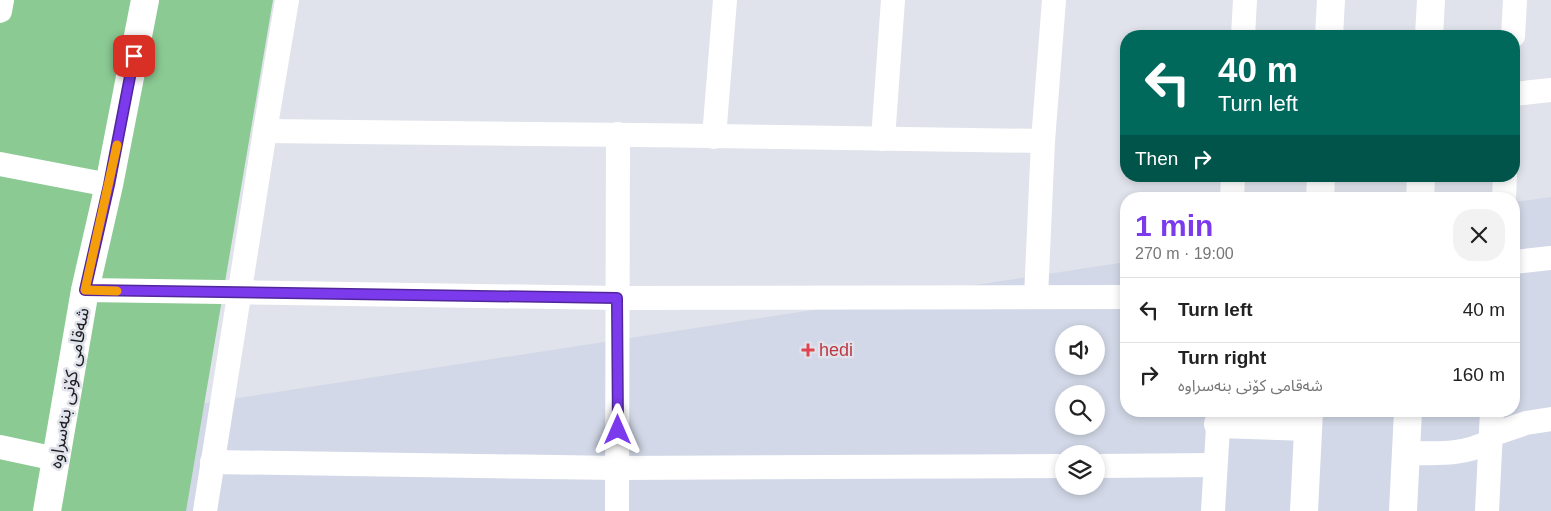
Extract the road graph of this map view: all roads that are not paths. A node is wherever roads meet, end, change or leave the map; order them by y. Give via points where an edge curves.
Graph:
1 (2, 0) edge
2 (145, 0) edge
3 (287, 0) edge
4 (725, 0) edge
5 (893, 0) edge
6 (1054, 0) edge
7 (1245, 0) edge
8 (1331, 0) edge
9 (1431, 0) edge
10 (1515, 0) edge
11 (0, 11) edge
12 (1243, 30) edge
13 (1329, 30) edge
14 (1429, 30) edge
15 (1513, 30) edge
16 (1551, 90) edge
17 (1520, 93) edge
18 (265, 131) junction
19 (618, 134) junction
20 (714, 137) junction
21 (884, 138) junction
22 (1043, 141) junction
23 (0, 164) edge
24 (109, 185) junction
25 (1551, 258) edge
26 (1520, 261) edge
27 (85, 290) junction
28 (239, 292) junction
29 (1120, 296) edge
30 (1036, 297) junction
31 (617, 298) junction
32 (1408, 417) edge
33 (1492, 417) edge
34 (1218, 418) edge
35 (1309, 419) edge
36 (1551, 419) edge
37 (1491, 435) junction
38 (0, 446) edge
39 (1406, 453) junction
40 (56, 460) junction
41 (212, 462) junction
42 (1215, 465) junction
43 (1055, 466) edge
44 (1105, 466) edge
45 (618, 468) junction
46 (47, 511) edge
47 (205, 511) edge
48 (617, 511) edge
49 (1213, 511) edge
50 (1304, 511) edge
51 (1403, 511) edge
52 (1487, 511) edge

1 - 11 street
2 - 24 main road, شەقامی کۆنی بنەسراوە
3 - 18 street
4 - 20 street
5 - 21 street
6 - 22 street
7 - 12 street
8 - 13 main road
9 - 14 main road
10 - 15 street
16 - 17 street
18 - 19 street
18 - 28 street
19 - 20 street
19 - 31 street
20 - 21 street
21 - 22 street
22 - 30 street
23 - 24 street
24 - 27 main road, شەقامی کۆنی بنەسراوە
25 - 26 street
27 - 28 street
27 - 40 main road, شەقامی کۆنی بنەسراوە
28 - 31 street
28 - 41 street
29 - 30 street
30 - 31 street
31 - 45 street
32 - 39 main road
33 - 37 street
34 - 35 main road
34 - 42 street
35 - 50 main road
36 - 37 street via 1526,423
37 - 39 street via 1489,442 1466,451
37 - 52 street
38 - 40 street
39 - 51 main road
40 - 46 main road, شەقامی کۆنی بنەسراوە
41 - 45 street
41 - 47 street
42 - 44 street
42 - 49 street
43 - 45 street
45 - 48 street

